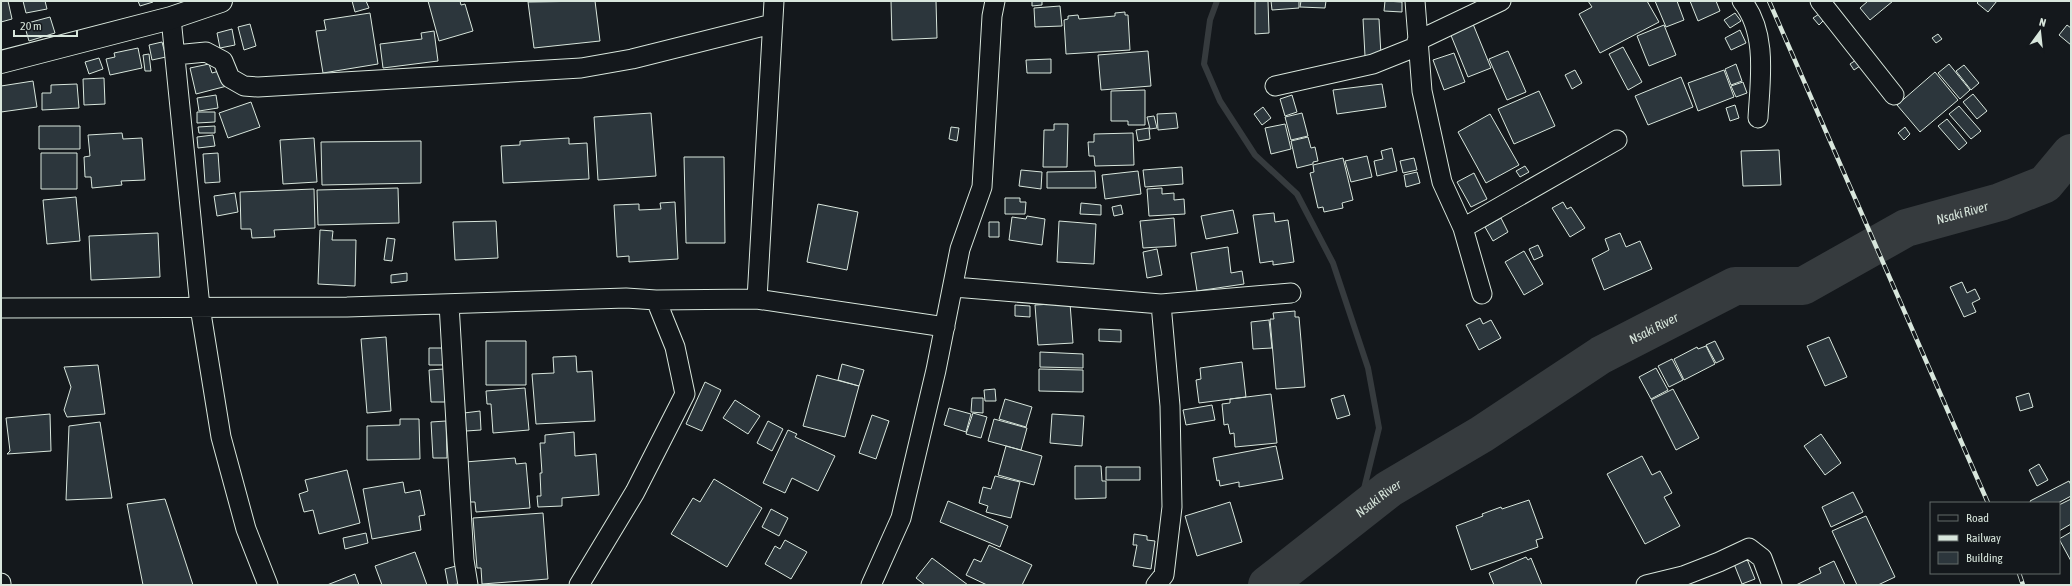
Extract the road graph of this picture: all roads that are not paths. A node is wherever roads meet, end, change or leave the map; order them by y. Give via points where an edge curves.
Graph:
1 (221, 1) edge
2 (774, 1) edge
3 (995, 1) edge
4 (1415, 1) edge
5 (1501, 1) edge
6 (1742, 1) edge
7 (1827, 3) edge
8 (171, 18) junction
9 (772, 24) junction
10 (1418, 43) junction
11 (175, 55) junction
12 (1, 62) edge
13 (1275, 86) dead end
14 (1894, 95) dead end
15 (1758, 118) dead end
16 (1617, 140) dead end
17 (1463, 228) junction
18 (954, 287) junction
19 (1291, 293) dead end
20 (1482, 294) dead end
21 (757, 299) junction
22 (656, 300) junction
23 (449, 304) junction
24 (1161, 304) junction
25 (200, 307) junction
26 (1, 308) edge
27 (945, 327) junction
28 (268, 585) edge
29 (468, 585) edge
30 (579, 585) edge
31 (870, 585) edge
32 (1156, 585) edge
33 (1646, 585) edge
34 (1772, 585) edge

1 - 8 street
2 - 9 street
3 - 18 street via 982,187 960,249
4 - 10 street
5 - 10 street
6 - 15 street via 1756,30 1761,66
7 - 14 street
8 - 11 street
8 - 12 street
9 - 11 street via 632,59 581,68 266,86 244,86 230,78 223,61 206,52
9 - 21 street
10 - 13 street via 1374,64
10 - 17 street via 1422,91 1442,182
11 - 25 street
16 - 17 street
17 - 20 street
18 - 24 street
18 - 27 street
19 - 24 street
21 - 22 street
21 - 27 street
22 - 23 street via 626,298
22 - 30 street via 675,347 685,394 635,492
23 - 25 street
23 - 29 street via 464,560
24 - 32 street via 1170,406 1172,507 1164,575
25 - 26 street
25 - 28 street via 221,437 246,529
27 - 31 street via 902,518
33 - 34 street via 1682,576 1749,548 1762,558

